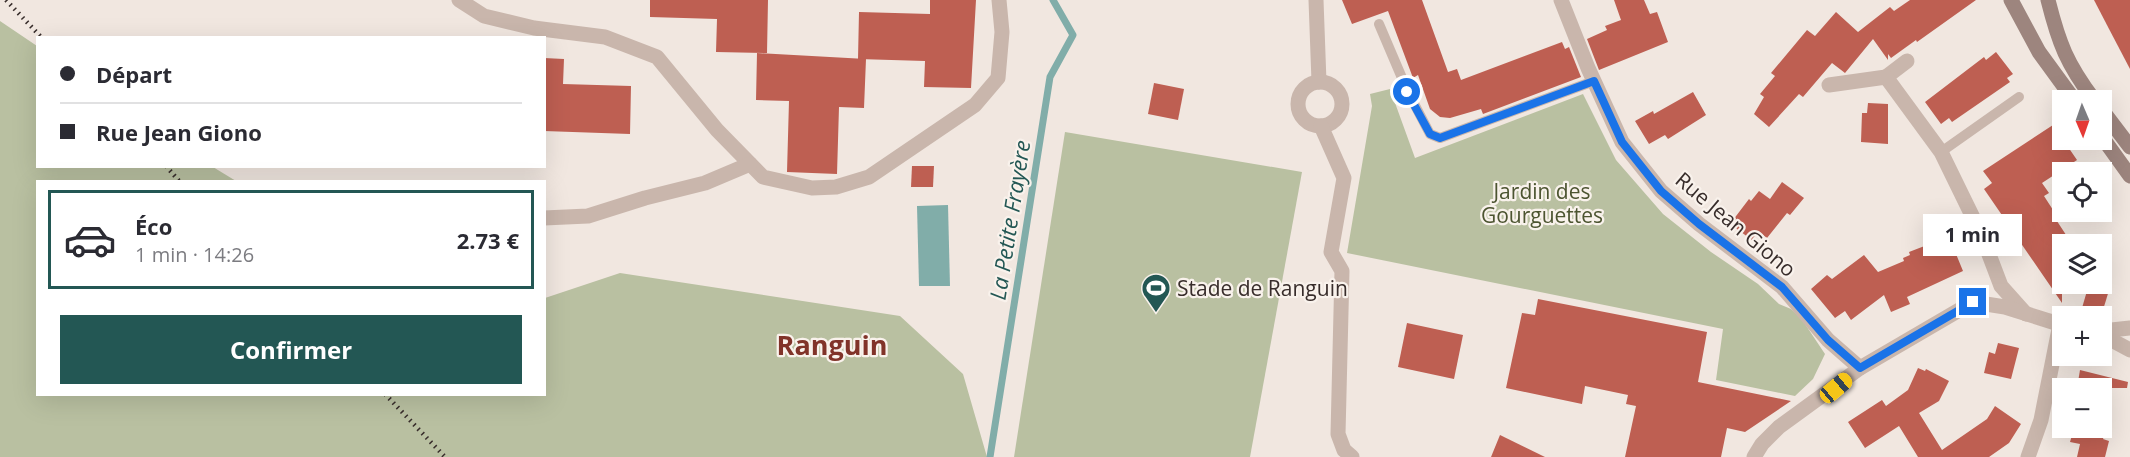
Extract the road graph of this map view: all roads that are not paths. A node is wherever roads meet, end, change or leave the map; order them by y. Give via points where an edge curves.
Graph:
1 (459, 0) edge
2 (999, 0) edge
3 (1316, 0) edge
4 (1562, 0) edge
5 (2011, 0) edge
6 (2048, 0) edge
7 (1379, 24) dead end
8 (1907, 61) dead end
9 (1886, 77) junction
10 (1594, 81) junction
11 (1319, 82) junction
12 (1829, 85) dead end
13 (2067, 90) edge
14 (2086, 90) edge
15 (2019, 97) dead end
16 (2112, 123) edge
17 (1321, 126) junction
18 (2130, 147) edge
19 (2111, 150) edge
20 (1941, 152) junction
21 (750, 164) junction
22 (2130, 176) edge
23 (546, 218) edge
24 (2026, 314) junction
25 (2052, 321) edge
26 (2130, 328) edge
27 (2112, 331) edge
28 (2112, 339) edge
29 (2130, 350) edge
30 (2052, 366) edge
31 (1860, 368) junction
32 (1352, 457) edge
33 (1754, 457) edge
34 (2028, 457) edge

1 - 21 street via 484,16 534,28 605,37 657,57
2 - 21 street via 1002,32 998,78 975,105 929,138 869,177 836,187 812,188 763,177
3 - 11 street
4 - 10 street, Rue Jean Giono
5 - 13 main road via 2039,52
6 - 14 main road via 2059,44
7 - 10 lane via 1407,92 1430,134 1440,138
8 - 9 street
9 - 12 street
9 - 20 street
10 - 31 street, Rue Jean Giono via 1622,142 1661,191 1782,287 1828,340
11 - 17 street via 1304,89 1299,102 1302,116
11 - 17 street via 1332,85 1342,103 1334,121
15 - 20 lane
16 - 18 main road
17 - 32 street via 1344,178 1331,252 1342,271 1338,434 1344,450
19 - 22 main road
20 - 24 street via 1983,236 2001,286
21 - 23 street via 705,183 588,216
24 - 25 street
24 - 31 street via 1973,302
26 - 27 street
28 - 29 street
30 - 34 street via 2041,420
31 - 33 street via 1779,427

